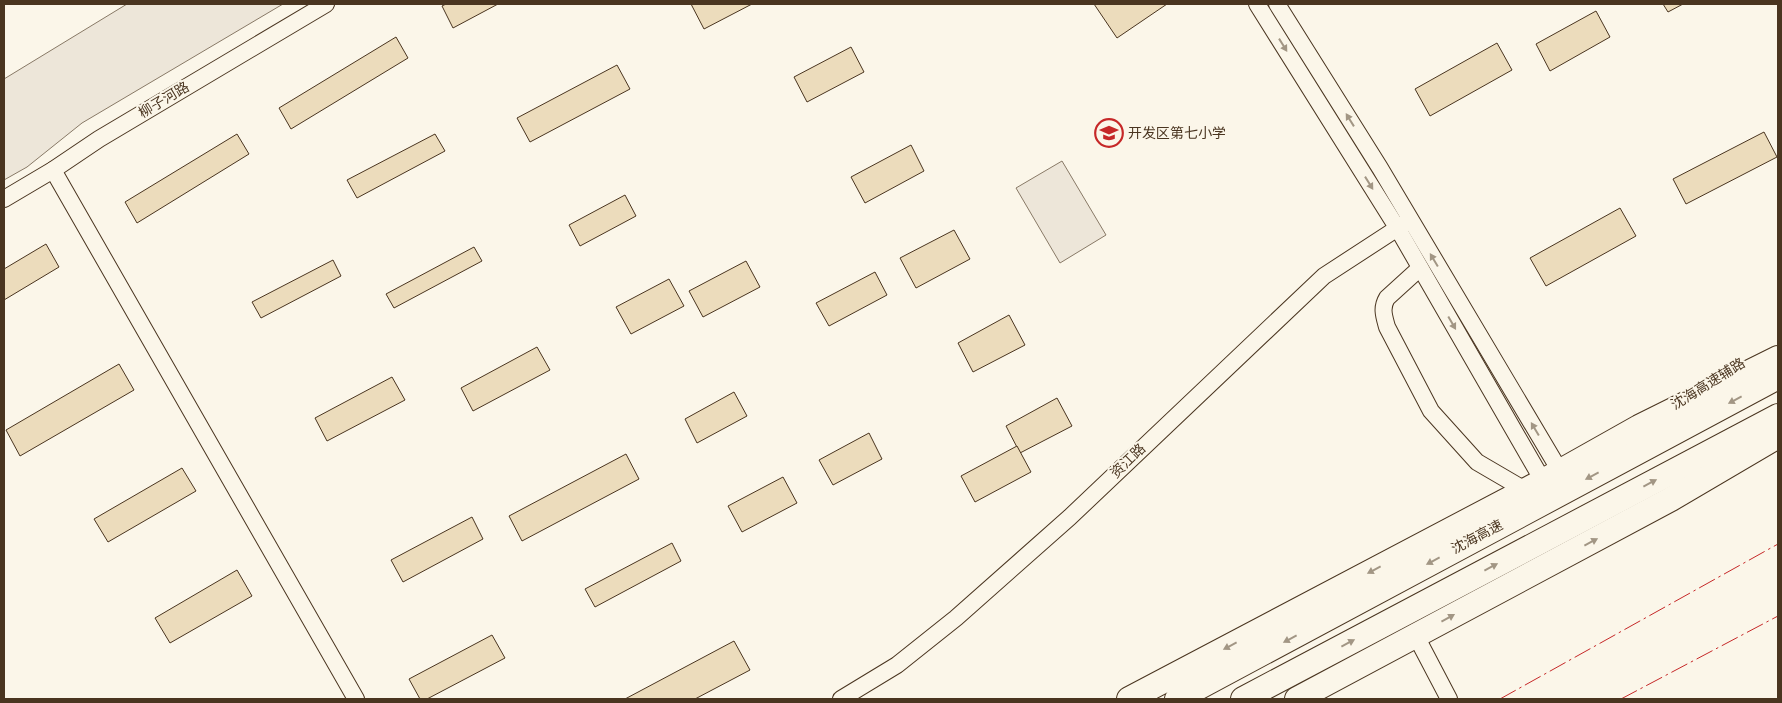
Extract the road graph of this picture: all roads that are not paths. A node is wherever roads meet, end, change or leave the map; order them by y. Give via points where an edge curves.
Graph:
1 (326, 4) edge
2 (1257, 4) edge
3 (1277, 4) edge
4 (53, 170) junction
5 (4, 199) edge
6 (1404, 225) junction
7 (1420, 268) junction
8 (1778, 343) edge
9 (1778, 358) edge
10 (1778, 378) edge
11 (1778, 416) edge
12 (1639, 427) junction
13 (1778, 436) edge
14 (1778, 455) edge
15 (1543, 481) junction
16 (1671, 499) junction
17 (1416, 636) junction
18 (356, 699) edge
19 (842, 699) edge
20 (1129, 699) edge
21 (1177, 699) edge
22 (1243, 699) edge
23 (1297, 699) edge
24 (1449, 699) edge

1 - 4 street, 柳子河路 via 99,139
2 -> 6 street
6 -> 3 street via 1380,168
4 - 5 street, 柳子河路
4 - 18 street
6 - 7 street
15 -> 6 street
6 - 19 street, 资江路 via 1324,276 1070,517 956,618 897,665
7 -> 15 street
7 - 15 street via 1387,298 1383,312 1387,327 1431,411 1477,462
8 - 12 highway, 沈海高速辅路 via 1729,369
9 - 12 highway
10 -> 21 highway, 沈海高速
22 -> 11 highway
12 - 15 highway
13 - 16 highway
14 - 16 highway
15 -> 20 highway
17 -> 16 highway
17 - 23 highway
17 - 24 street

